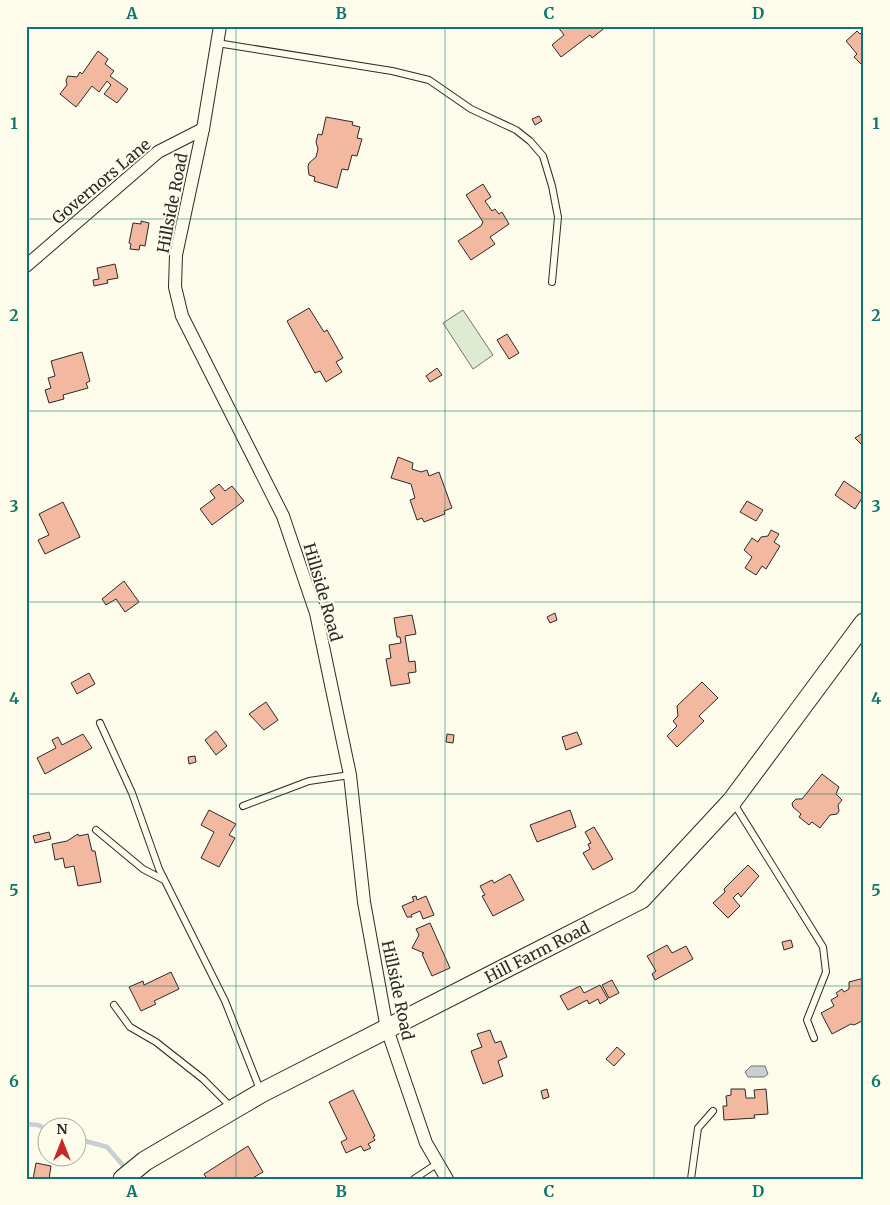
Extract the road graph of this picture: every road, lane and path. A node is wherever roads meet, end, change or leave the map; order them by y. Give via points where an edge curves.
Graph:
1 (220, 26) edge
2 (217, 43) junction
3 (203, 129) junction
4 (26, 266) edge
5 (552, 282) dead end
6 (864, 623) edge
7 (100, 723) dead end
8 (350, 775) junction
9 (732, 801) junction
10 (243, 806) dead end
11 (96, 830) dead end
12 (165, 881) junction
13 (114, 1005) dead end
14 (388, 1029) junction
15 (814, 1038) dead end
16 (261, 1093) junction
17 (233, 1109) junction
18 (713, 1111) dead end
19 (438, 1163) junction
20 (123, 1179) edge
21 (414, 1179) edge
22 (447, 1179) edge
23 (691, 1179) edge

1 - 2 street, Hillside Road
2 - 3 street, Hillside Road
2 - 5 lane via 392,71 429,80 471,110 516,130 543,156 552,186 558,217
3 - 4 street, Governors Lane via 158,152
3 - 8 street, Hillside Road via 176,255 175,287 182,316 283,516 316,613
6 - 9 main road, Hill Farm Road
7 - 12 lane via 132,793
8 - 10 lane via 309,781
8 - 14 street, Hillside Road via 364,902
9 - 14 main road, Hill Farm Road via 641,899
9 - 15 lane via 823,947 826,972 807,1020
11 - 12 lane via 143,869
12 - 16 lane via 225,1001
13 - 17 lane via 130,1027 156,1042 203,1079
14 - 16 main road, Hill Farm Road
14 - 19 street, Hillside Road via 426,1143
16 - 17 main road, Hill Farm Road
17 - 20 main road, Hill Farm Road via 145,1161
18 - 23 lane via 698,1128
19 - 21 lane
19 - 22 street, Hillside Road

